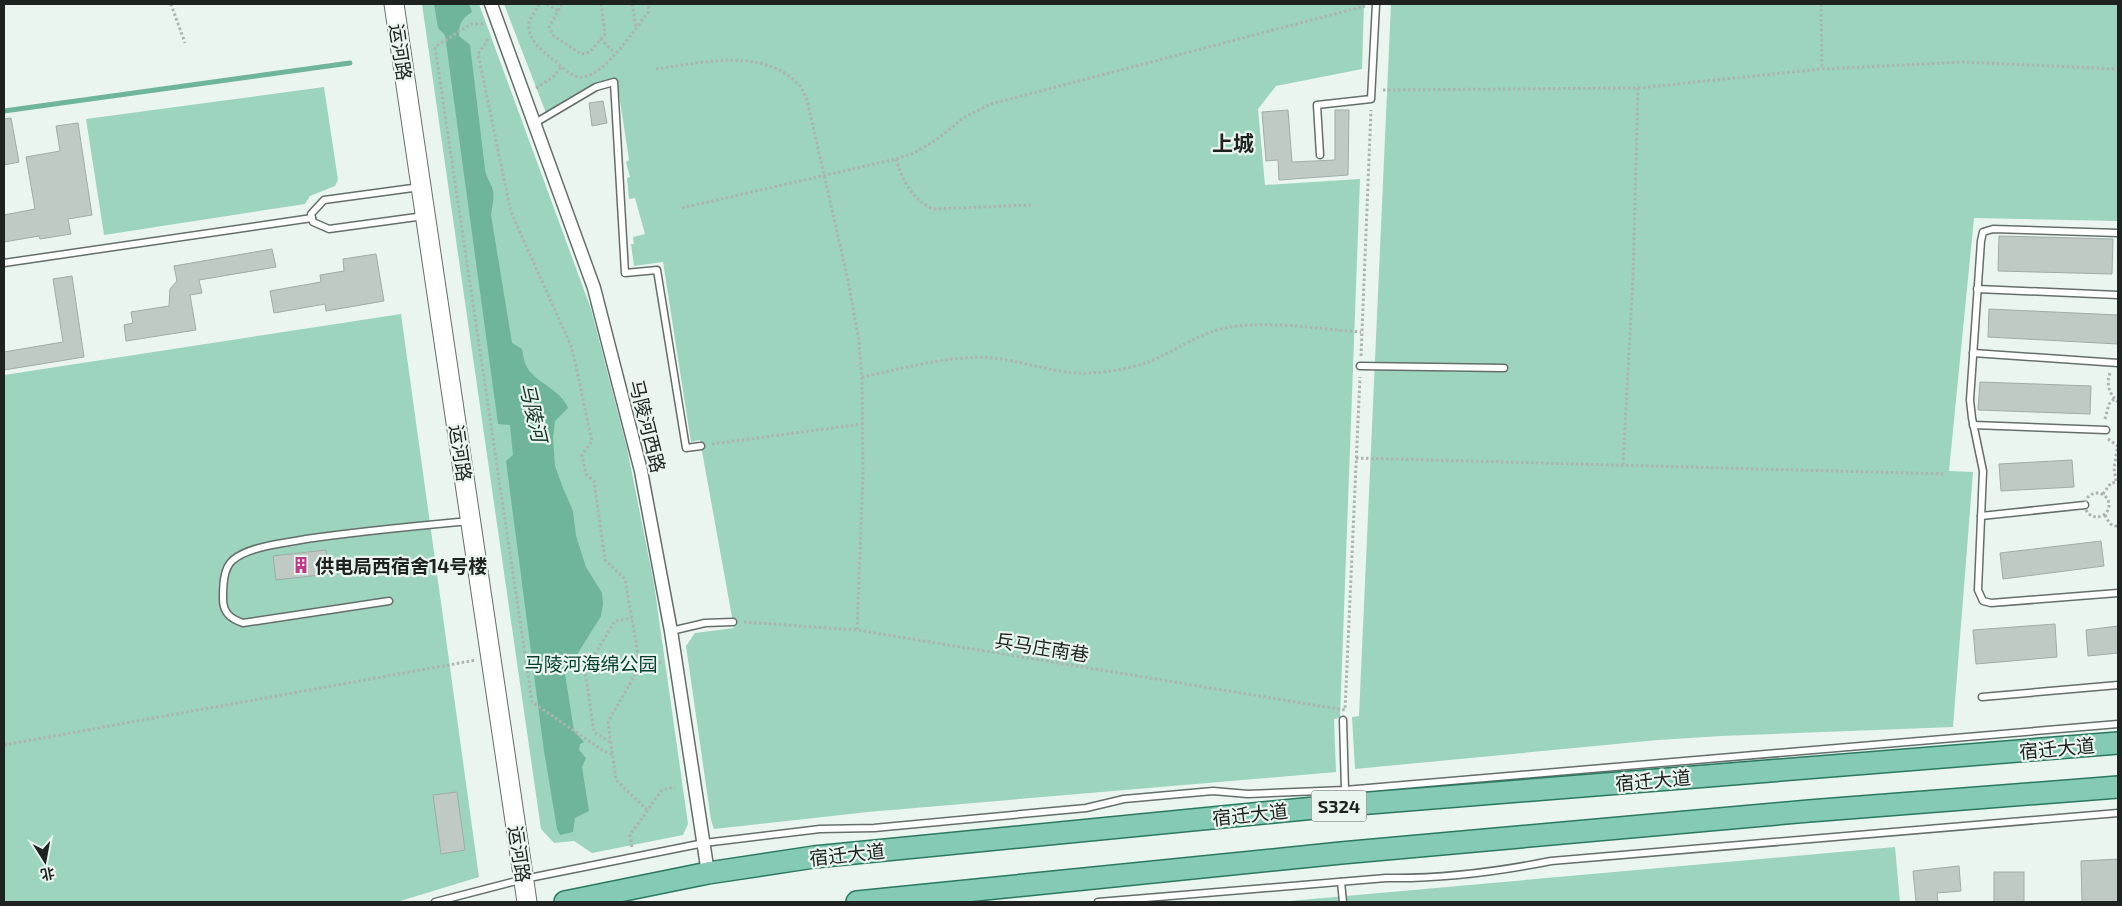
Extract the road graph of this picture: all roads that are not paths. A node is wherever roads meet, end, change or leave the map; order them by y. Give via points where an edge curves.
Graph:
1 (394, 4) edge
2 (491, 4) edge
3 (1374, 4) edge
4 (535, 123) junction
5 (1320, 155) dead end
6 (421, 187) junction
7 (426, 216) junction
8 (312, 218) junction
9 (2118, 233) edge
10 (4, 263) edge
11 (1977, 289) junction
12 (2118, 295) edge
13 (1973, 353) junction
14 (2118, 363) edge
15 (1360, 366) road end
16 (1504, 368) dead end
17 (1973, 425) junction
18 (2106, 430) dead end
19 (701, 446) road end
20 (2085, 505) dead end
21 (1981, 516) junction
22 (471, 521) junction
23 (2118, 593) edge
24 (389, 601) dead end
25 (733, 622) road end
26 (671, 631) junction
27 (2118, 685) edge
28 (1982, 697) dead end
29 (1343, 720) dead end
30 (2118, 724) edge
31 (2118, 743) edge
32 (2118, 787) edge
33 (1345, 790) junction
34 (2118, 813) edge
35 (704, 843) junction
36 (708, 873) junction
37 (524, 879) junction
38 (1341, 882) junction
39 (436, 902) edge
40 (527, 902) edge
41 (565, 902) edge
42 (858, 902) edge
43 (1098, 902) edge
44 (1343, 902) edge

1 - 6 street, 运河路
2 - 4 street, 马陵河西路
3 - 5 lane via 1371,99 1317,105
4 - 19 lane via 596,87 614,82 625,273 657,270 686,448
4 - 26 street, 马陵河西路 via 594,288 641,470
6 - 7 street, 运河路
6 - 8 lane via 324,200 311,214
7 - 8 lane via 329,229 312,222
7 - 22 street, 运河路
8 - 10 lane
9 - 11 lane via 1993,229 1983,232
11 - 12 lane
11 - 13 lane
13 - 14 lane
13 - 17 lane via 1970,400
15 - 16 lane
17 - 18 lane
17 - 21 lane via 1982,471
20 - 21 lane
21 - 23 lane via 1978,590 1983,601 1992,604
22 - 24 lane via 360,531 278,544 243,554 232,560 225,571 223,602 226,613 243,623
22 - 37 street, 运河路
25 - 26 lane via 705,623
26 - 35 street, 马陵河西路
27 - 28 lane
29 - 33 lane
30 - 33 lane
31 - 36 main road, 宿迁大道 / S324 via 1335,806 814,857
32 - 42 main road via 1371,850
33 - 35 lane via 1248,794 1213,791 1124,799 1086,808 874,828 820,829
34 - 38 lane via 1551,861 1485,873
35 - 36 street, 马陵河西路
35 - 37 lane
36 - 41 main road, 宿迁大道 / S324
37 - 39 lane
37 - 40 street, 运河路
38 - 43 lane
38 - 44 lane

